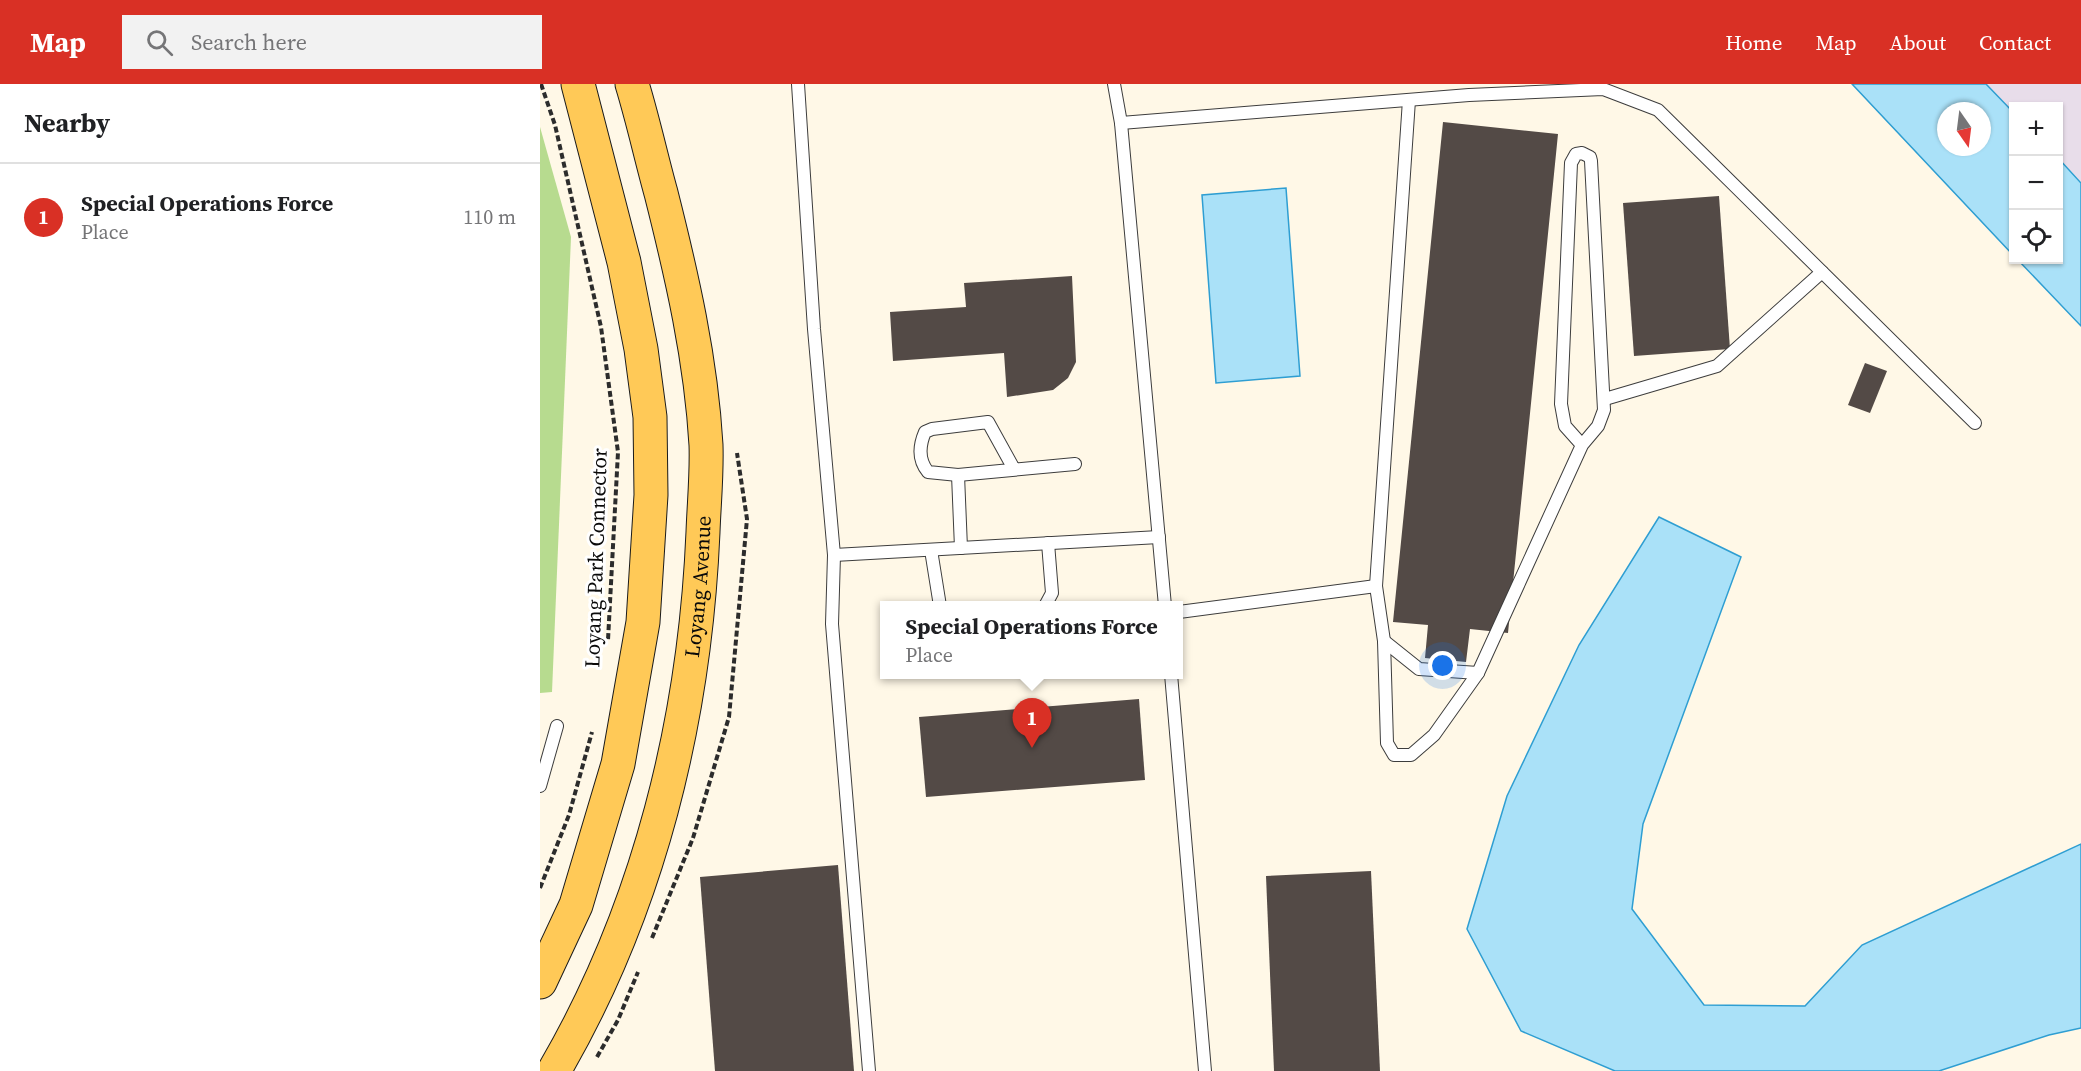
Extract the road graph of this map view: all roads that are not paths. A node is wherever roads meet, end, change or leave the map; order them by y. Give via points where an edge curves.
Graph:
1 (578, 84) edge
2 (632, 84) edge
3 (798, 84) edge
4 (1114, 84) edge
5 (1409, 100) junction
6 (1121, 123) junction
7 (1822, 272) junction
8 (1605, 399) junction
9 (1975, 423) dead end
10 (1582, 445) junction
11 (1075, 464) dead end
12 (1014, 469) junction
13 (958, 475) junction
14 (1159, 537) junction
15 (1048, 543) junction
16 (961, 548) junction
17 (931, 550) junction
18 (834, 555) junction
19 (1376, 586) junction
20 (939, 601) edge
21 (1048, 601) edge
22 (1165, 601) edge
23 (1183, 611) edge
24 (1384, 640) junction
25 (1478, 673) junction
26 (1171, 679) edge
27 (557, 726) dead end
28 (543, 763) edge
29 (540, 786) edge
30 (540, 982) edge
31 (554, 1071) edge
32 (869, 1071) edge
33 (1205, 1071) edge

1 - 30 main road via 624,262 641,349 650,417 651,495 643,622 618,764 576,904
2 - 31 main road, Loyang Avenue via 682,275 698,366 706,447 701,576 691,671 671,774 651,845 597,990
3 - 18 lane
4 - 6 lane
5 - 6 lane
5 - 7 lane via 1603,89 1658,110
5 - 19 lane
6 - 14 lane
7 - 8 lane via 1717,366
7 - 9 lane
8 - 10 lane via 1598,426
8 - 10 lane via 1591,161 1582,153 1576,154 1571,163 1561,404 1565,426
10 - 25 lane
11 - 12 lane
12 - 13 lane
12 - 13 lane via 988,422 925,432 921,442 923,466 928,472
13 - 16 lane
14 - 15 lane
14 - 22 lane
15 - 16 lane
15 - 21 lane via 1052,593
16 - 17 lane
17 - 18 lane
17 - 20 lane
18 - 32 lane via 832,624
19 - 23 lane
19 - 24 lane
24 - 25 lane via 1419,669
24 - 25 lane via 1387,743 1394,755 1411,755 1434,735
26 - 33 lane
27 - 28 lane
28 - 29 lane

